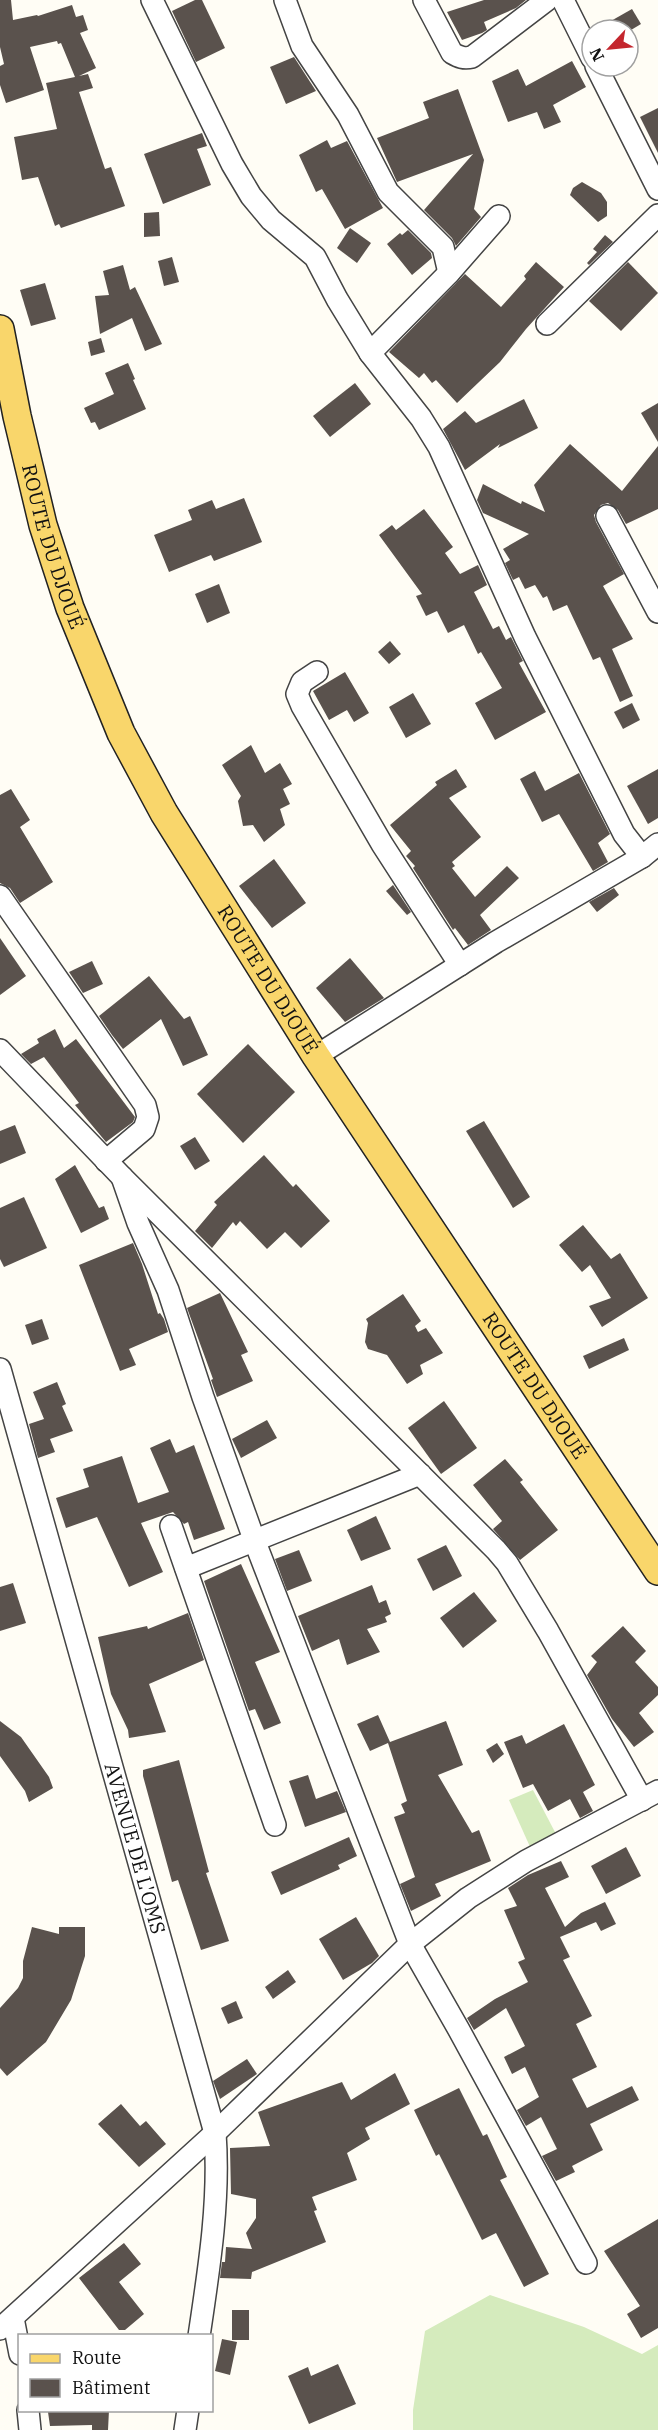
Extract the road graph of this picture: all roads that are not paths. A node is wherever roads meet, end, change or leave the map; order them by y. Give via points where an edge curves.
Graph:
1 (152, 0) edge
2 (285, 0) edge
3 (424, 0) edge
4 (547, 0) edge
5 (563, 0) edge
6 (580, 34) edge
7 (602, 78) edge
8 (658, 189) edge
9 (658, 215) edge
10 (499, 216) dead end
11 (449, 273) junction
12 (547, 324) dead end
13 (0, 329) edge
14 (370, 352) junction
15 (607, 516) dead end
16 (658, 612) edge
17 (317, 672) dead end
18 (650, 850) edge
19 (0, 896) edge
20 (460, 965) junction
21 (0, 1050) edge
22 (316, 1056) junction
23 (105, 1161) junction
24 (122, 1177) junction
25 (0, 1369) edge
26 (420, 1474) junction
27 (171, 1526) dead end
28 (255, 1542) junction
29 (186, 1568) junction
30 (658, 1571) edge
31 (650, 1796) edge
32 (275, 1825) dead end
33 (410, 1944) junction
34 (215, 2133) junction
35 (586, 2263) dead end
36 (6, 2323) edge
37 (199, 2334) edge
38 (18, 2350) edge
39 (28, 2412) edge
40 (188, 2412) edge
41 (30, 2430) edge
42 (185, 2430) edge

1 - 14 street via 251,196 271,220 315,257
2 - 11 street via 302,46 348,115 388,192 443,247
3 - 4 street via 452,53 466,58
5 - 6 street
7 - 8 street
9 - 12 street
10 - 11 street
11 - 14 street
13 - 22 main road, ROUTE DU DJOUÉ via 16,416 43,525 70,608 121,733 164,813
14 - 18 street via 439,447 525,637 624,834
15 - 16 street
17 - 20 street via 302,682 297,694 302,706 382,844
18 - 20 street
19 - 23 street via 145,1105 148,1117 144,1129
20 - 22 street
21 - 23 street
22 - 30 main road, ROUTE DU DJOUÉ
23 - 24 street
24 - 26 street
24 - 28 street via 168,1290
25 - 34 street, AVENUE DE L'OMS
26 - 28 street
26 - 31 street via 507,1563
27 - 29 street
28 - 29 street
28 - 33 street
29 - 32 street
31 - 33 street via 526,1861 468,1898
33 - 34 street
33 - 35 street
34 - 36 street
34 - 37 street, AVENUE DE L'OMS via 215,2200
36 - 38 street
39 - 41 street
40 - 42 street

